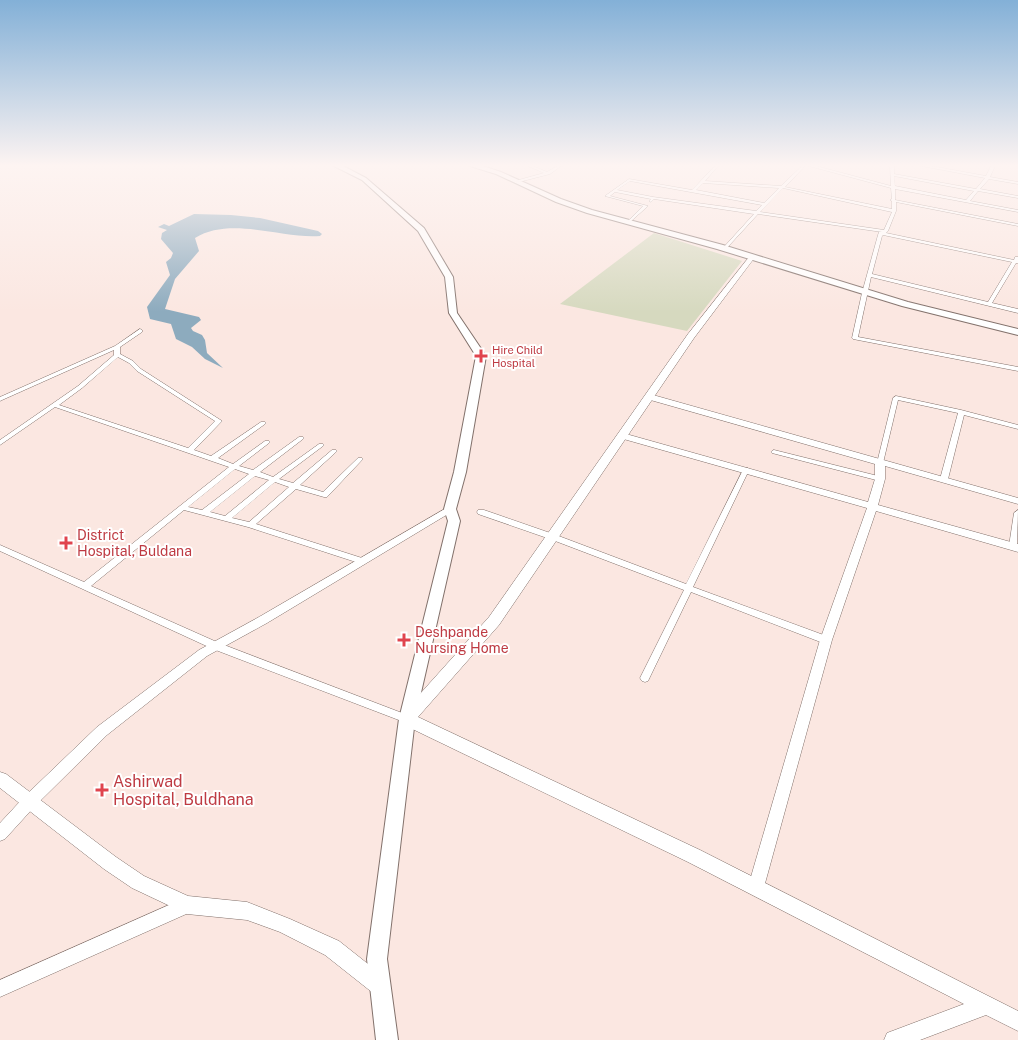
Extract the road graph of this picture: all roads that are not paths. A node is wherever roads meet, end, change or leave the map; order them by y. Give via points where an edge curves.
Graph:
1 (405, 215) edge
2 (604, 215) edge
3 (637, 215) edge
4 (756, 215) edge
5 (774, 215) edge
6 (892, 215) edge
7 (965, 215) edge
8 (629, 222) junction
9 (1018, 225) edge
10 (884, 232) junction
11 (725, 249) junction
12 (752, 257) junction
13 (1017, 260) edge
14 (869, 275) junction
15 (864, 293) junction
16 (989, 304) junction
17 (1018, 311) edge
18 (140, 331) dead end
19 (1018, 332) edge
20 (117, 347) junction
21 (117, 355) junction
22 (1018, 369) edge
23 (650, 397) junction
24 (0, 399) edge
25 (54, 405) junction
26 (960, 412) junction
27 (263, 424) dead end
28 (1018, 427) edge
29 (623, 436) junction
30 (301, 438) dead end
31 (267, 442) dead end
32 (0, 443) edge
33 (320, 445) dead end
34 (190, 450) junction
35 (334, 451) dead end
36 (774, 452) dead end
37 (212, 459) junction
38 (360, 459) dead end
39 (880, 463) junction
40 (233, 467) junction
41 (746, 470) junction
42 (253, 474) junction
43 (944, 479) junction
44 (272, 480) junction
45 (880, 480) junction
46 (295, 486) junction
47 (1018, 501) edge
48 (872, 507) junction
49 (184, 508) junction
50 (450, 509) junction
51 (204, 512) junction
52 (481, 512) dead end
53 (1018, 513) edge
54 (226, 519) junction
55 (250, 526) junction
56 (553, 537) junction
57 (1016, 547) edge
58 (0, 548) edge
59 (362, 561) junction
60 (85, 586) junction
61 (689, 589) junction
62 (826, 640) junction
63 (216, 646) junction
64 (645, 678) dead end
65 (407, 719) junction
66 (0, 779) edge
67 (30, 801) junction
68 (0, 834) edge
69 (756, 887) junction
70 (187, 905) junction
71 (380, 986) junction
72 (0, 988) edge
73 (987, 1005) junction
74 (1018, 1021) edge
75 (386, 1040) edge
76 (894, 1040) edge

1 - 50 highway via 421,230 450,277 453,313 481,356
2 - 8 highway
3 - 8 street
4 - 11 street
5 - 10 street
6 - 10 street
7 - 9 street
8 - 11 highway
10 - 13 street
10 - 14 street
11 - 12 highway
12 - 15 highway
12 - 23 main road via 691,336
13 - 16 street
14 - 15 street
14 - 16 street
15 - 19 highway
15 - 22 street via 855,338
16 - 17 street
18 - 20 street
20 - 21 street
20 - 24 street
21 - 25 street
21 - 34 street via 218,418 219,421
23 - 29 main road
23 - 39 street
25 - 32 street
25 - 34 street
26 - 28 street
26 - 39 street via 896,398
26 - 43 street
27 - 37 street
29 - 41 street
29 - 56 main road
30 - 42 street
31 - 40 street
33 - 44 street
34 - 37 street
35 - 46 street
36 - 45 street
37 - 40 street
38 - 46 street via 324,495
39 - 43 street
39 - 45 street
40 - 42 street
40 - 49 street
41 - 48 street
41 - 61 street
42 - 44 street
42 - 51 street
43 - 47 street
44 - 46 street
44 - 54 street
45 - 48 street
46 - 55 street
48 - 57 street
48 - 62 street
49 - 51 street
49 - 60 street
50 - 59 street
50 - 65 highway via 454,520
51 - 54 street
52 - 56 street
53 - 57 street
54 - 55 street
55 - 59 street
56 - 61 street
56 - 65 main road via 494,621
58 - 60 street
59 - 63 street
60 - 63 street
61 - 62 street
61 - 64 street
62 - 69 street
63 - 65 street
63 - 67 street via 102,731
65 - 69 main road
65 - 71 highway via 377,959
66 - 67 main road
67 - 68 street
67 - 70 main road via 131,877
69 - 73 main road
70 - 71 main road via 246,911 284,925 332,948
70 - 72 street
71 - 75 highway
73 - 74 main road
73 - 76 main road

